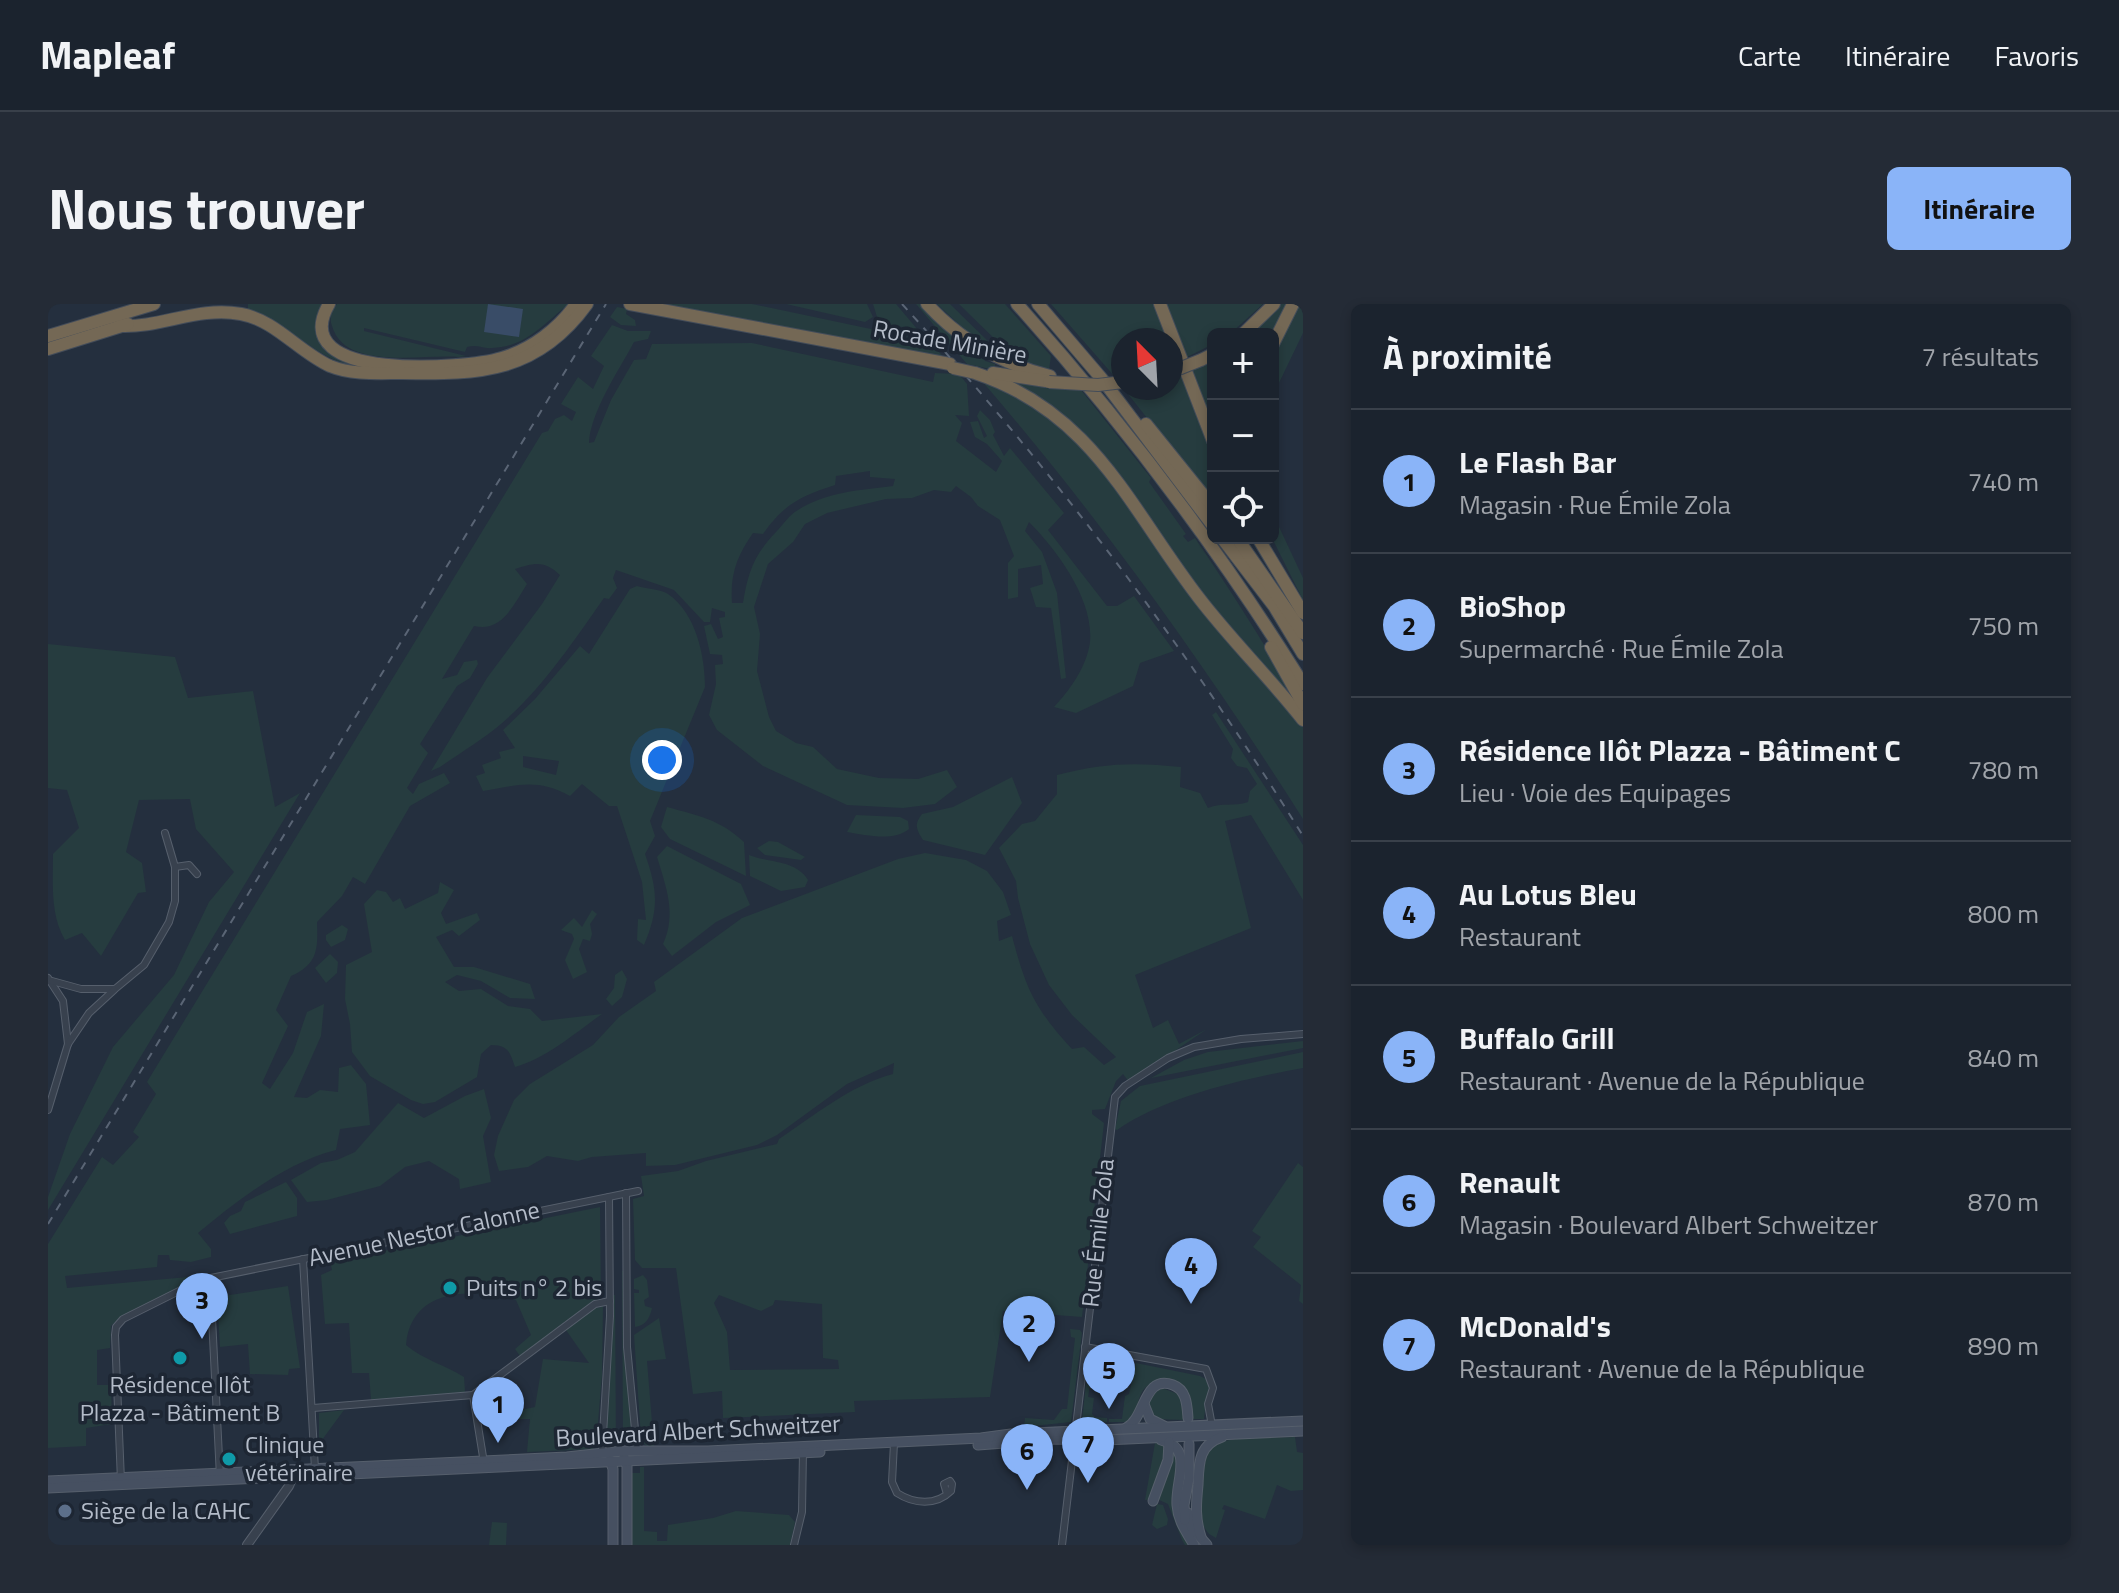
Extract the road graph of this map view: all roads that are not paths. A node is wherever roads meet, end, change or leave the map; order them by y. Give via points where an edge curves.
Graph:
1 (154, 304) edge
2 (196, 304) edge
3 (329, 304) edge
4 (576, 304) edge
5 (587, 304) edge
6 (630, 304) edge
7 (927, 304) edge
8 (1017, 304) edge
9 (1038, 304) edge
10 (1160, 304) edge
11 (1274, 304) edge
12 (1293, 304) edge
13 (120, 326) junction
14 (1249, 328) edge
15 (1279, 332) edge
16 (48, 336) edge
17 (48, 349) edge
18 (1207, 357) edge
19 (1183, 367) edge
20 (973, 371) junction
21 (1050, 379) junction
22 (1102, 379) junction
23 (1111, 383) edge
24 (1207, 425) edge
25 (1207, 500) edge
26 (1207, 518) edge
27 (1227, 544) edge
28 (1241, 544) edge
29 (1262, 544) edge
30 (1270, 544) edge
31 (1227, 568) junction
32 (1303, 612) edge
33 (1303, 633) edge
34 (1303, 654) edge
35 (1303, 684) edge
36 (1303, 704) edge
37 (1303, 720) edge
38 (165, 833) dead end
39 (175, 867) junction
40 (197, 874) dead end
41 (50, 979) edge
42 (115, 989) junction
43 (1303, 1034) edge
44 (68, 1044) junction
45 (48, 1110) edge
46 (638, 1191) dead end
47 (626, 1193) junction
48 (609, 1197) junction
49 (303, 1259) junction
50 (210, 1278) junction
51 (610, 1301) junction
52 (1085, 1347) junction
53 (473, 1395) junction
54 (1144, 1404) junction
55 (313, 1408) junction
56 (1188, 1418) dead end
57 (1303, 1421) edge
58 (1212, 1426) junction
59 (1166, 1427) junction
60 (1123, 1430) junction
61 (1303, 1431) edge
62 (1228, 1434) junction
63 (1076, 1435) junction
64 (1158, 1437) junction
65 (1169, 1442) junction
66 (1189, 1444) dead end
67 (894, 1445) junction
68 (803, 1450) junction
69 (314, 1452) junction
70 (628, 1455) junction
71 (606, 1457) junction
72 (484, 1464) junction
73 (303, 1469) junction
74 (315, 1469) junction
75 (276, 1474) junction
76 (292, 1475) junction
77 (220, 1477) junction
78 (121, 1481) junction
79 (48, 1487) edge
80 (947, 1494) dead end
81 (278, 1498) junction
82 (1153, 1501) dead end
83 (1198, 1541) edge
84 (247, 1545) edge
85 (613, 1545) edge
86 (627, 1545) edge
87 (794, 1545) edge
88 (1062, 1545) edge

1 - 16 highway
2 - 13 highway
3 - 4 highway via 323,332 342,356 376,364 444,365 484,363 519,351 552,330
5 - 13 highway via 567,328 533,354 509,365 464,373 346,371 237,313 203,312
6 - 20 highway, Rocade Minière, bridge
7 - 21 highway via 978,347
8 - 31 highway via 1106,407
9 - 22 highway
10 - 24 highway
11 - 14 highway
12 - 15 highway
13 - 17 highway
18 - 19 highway, bridge
20 - 21 highway, Rocade Minière
20 - 37 highway via 1033,398 1080,436 1220,625
21 - 23 highway, Rocade Minière, bridge
22 - 25 highway via 1117,390
22 - 26 highway
27 - 34 highway
28 - 33 highway
29 - 32 highway
30 - 32 highway
31 - 35 highway
31 - 36 highway
38 - 39 street
39 - 40 street via 189,865
39 - 42 street via 169,922 144,965
41 - 42 street via 81,989
41 - 44 street via 63,1001
42 - 44 street via 89,1013
43 - 52 street, Rue Émile Zola via 1194,1047 1168,1058 1117,1095
44 - 45 street
46 - 47 street, Avenue Nestor Calonne
47 - 48 street, Avenue Nestor Calonne
47 - 70 street
48 - 49 street, Avenue Nestor Calonne
48 - 51 street
49 - 50 street, Avenue Nestor Calonne
49 - 55 street
50 - 77 street
50 - 78 street, Avenue Nestor Calonne via 116,1327
51 - 53 street via 595,1304
51 - 71 street
52 - 58 street via 1206,1369 1213,1388 1208,1404
52 - 63 street, Rue Émile Zola
53 - 55 street
53 - 72 street
54 - 56 main road via 1153,1387 1172,1385 1184,1395
54 - 59 main road via 1150,1419
54 - 60 main road via 1136,1422
55 - 69 street
57 - 58 main road
58 - 59 main road
59 - 60 main road
60 - 63 main road
61 - 62 main road
62 - 64 main road
62 - 83 main road via 1213,1441 1199,1458
63 - 64 main road
63 - 67 main road, Boulevard Albert Schweitzer
63 - 88 street, Rue Émile Zola
64 - 65 main road
65 - 82 main road
65 - 83 main road via 1181,1460 1177,1504 1183,1528
66 - 83 main road via 1187,1494
67 - 68 main road, Boulevard Albert Schweitzer
67 - 80 street via 892,1482 897,1493 927,1502
68 - 70 main road, Boulevard Albert Schweitzer
68 - 70 main road, Boulevard Albert Schweitzer
68 - 87 street via 802,1512
69 - 73 street
69 - 74 street
70 - 71 main road, Boulevard Albert Schweitzer
70 - 86 main road
71 - 72 main road, Boulevard Albert Schweitzer
71 - 72 main road, Boulevard Albert Schweitzer via 557,1465
71 - 85 main road
72 - 74 main road, Boulevard Albert Schweitzer
72 - 76 main road, Boulevard Albert Schweitzer
73 - 74 main road, Boulevard Albert Schweitzer
73 - 75 main road, Boulevard Albert Schweitzer
73 - 76 street
74 - 76 street
75 - 76 main road, Boulevard Albert Schweitzer
75 - 77 main road, Boulevard Albert Schweitzer
75 - 81 street
76 - 81 street
77 - 78 main road, Boulevard Albert Schweitzer
78 - 79 main road, Boulevard Albert Schweitzer
81 - 84 street

